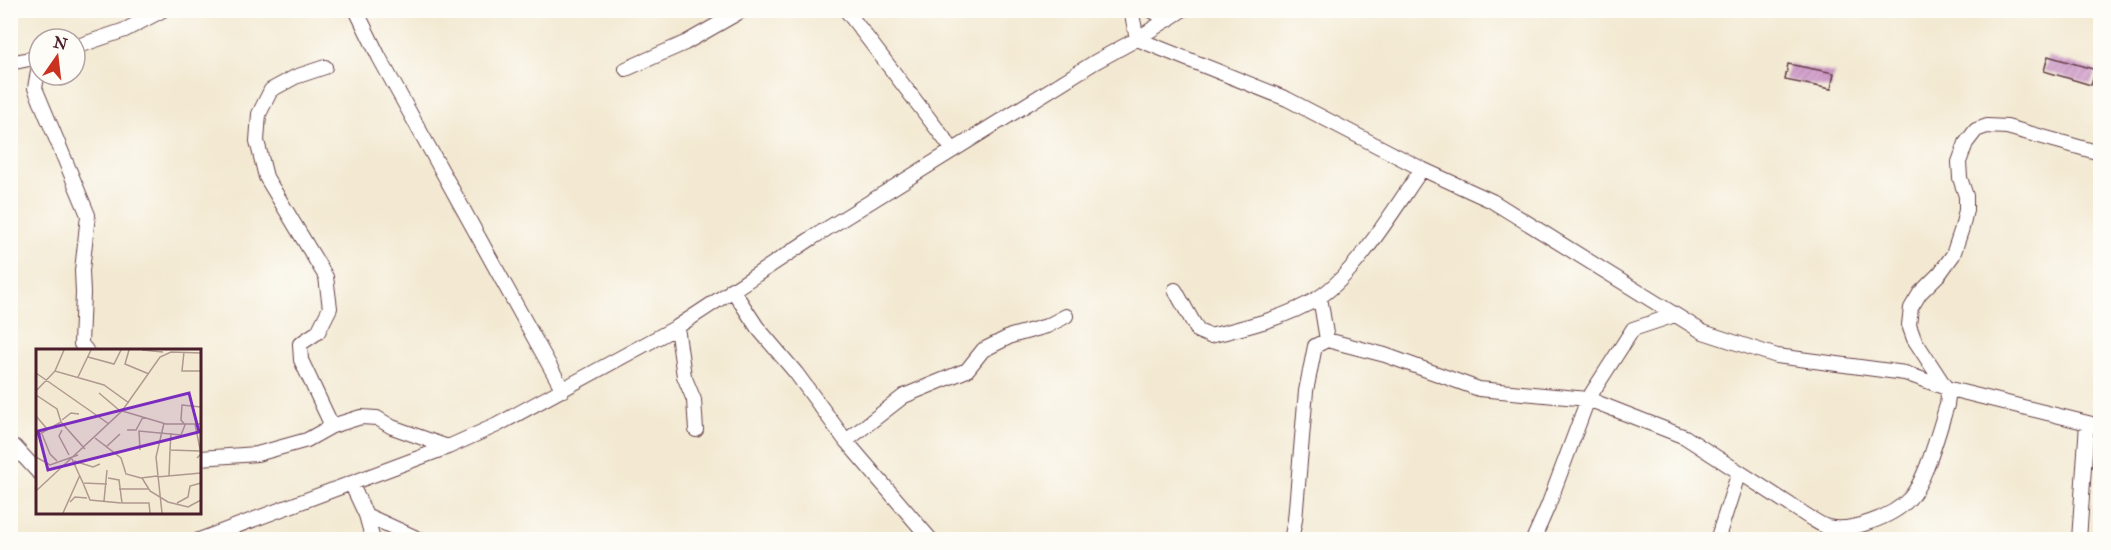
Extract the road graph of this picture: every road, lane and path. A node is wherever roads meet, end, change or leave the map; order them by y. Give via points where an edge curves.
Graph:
1 (163, 10) edge
2 (356, 10) edge
3 (743, 10) edge
4 (846, 10) edge
5 (1131, 10) edge
6 (1151, 10) edge
7 (1182, 10) edge
8 (136, 16) edge
9 (1168, 20) junction
10 (1137, 39) junction
11 (87, 43) edge
12 (27, 59) edge
13 (10, 63) edge
14 (325, 67) dead end
15 (626, 69) dead end
16 (35, 87) edge
17 (953, 150) junction
18 (2100, 153) edge
19 (1422, 169) junction
20 (732, 289) junction
21 (1175, 290) dead end
22 (1320, 297) junction
23 (1675, 315) junction
24 (1066, 316) dead end
25 (677, 327) junction
26 (1327, 340) junction
27 (85, 349) edge
28 (1946, 388) junction
29 (563, 390) junction
30 (1588, 399) junction
31 (2094, 424) edge
32 (332, 426) junction
33 (696, 430) dead end
34 (846, 441) junction
35 (10, 445) edge
36 (448, 447) junction
37 (201, 458) edge
38 (36, 470) edge
39 (1739, 472) junction
40 (351, 483) junction
41 (366, 515) junction
42 (199, 540) edge
43 (373, 540) edge
44 (422, 540) edge
45 (931, 540) edge
46 (1291, 540) edge
47 (1533, 540) edge
48 (1717, 540) edge
49 (2079, 540) edge

1 - 8 street
2 - 29 street
3 - 15 street via 685,43
4 - 17 street
5 - 10 street
6 - 9 street
7 - 9 street
8 - 11 street via 125,30
9 - 10 street
10 - 17 street
10 - 19 street via 1287,99
12 - 13 street
14 - 32 street via 271,90 259,114 257,141 266,177 326,277 330,308 318,332 300,344 301,360
16 - 27 street via 88,215 82,271 81,344
17 - 20 street
18 - 28 street via 2007,127 1986,126 1976,130 1966,143 1959,162 1966,196 1962,228 1953,255 1911,308 1909,324 1914,339
19 - 22 street via 1370,242
19 - 23 street via 1492,201
20 - 25 street
20 - 34 street
21 - 22 street via 1198,331 1210,336 1295,310
22 - 26 street
23 - 28 street via 1703,332 1777,356 1905,373
23 - 30 street via 1633,329
24 - 34 street via 983,350 967,370 904,396
25 - 29 street
25 - 33 street via 684,376 694,400
26 - 30 street via 1385,355 1479,389
26 - 46 street via 1315,346 1306,391
28 - 31 street
28 - 39 street via 1947,405 1925,470 1909,499 1862,526 1829,528
29 - 36 street
30 - 39 street via 1685,437
30 - 47 street
31 - 49 street
32 - 36 street via 361,417 377,418
32 - 37 street via 307,440 256,454
34 - 45 street
35 - 38 street
36 - 40 street
39 - 48 street
40 - 41 street
40 - 42 street
41 - 43 street
41 - 44 street

